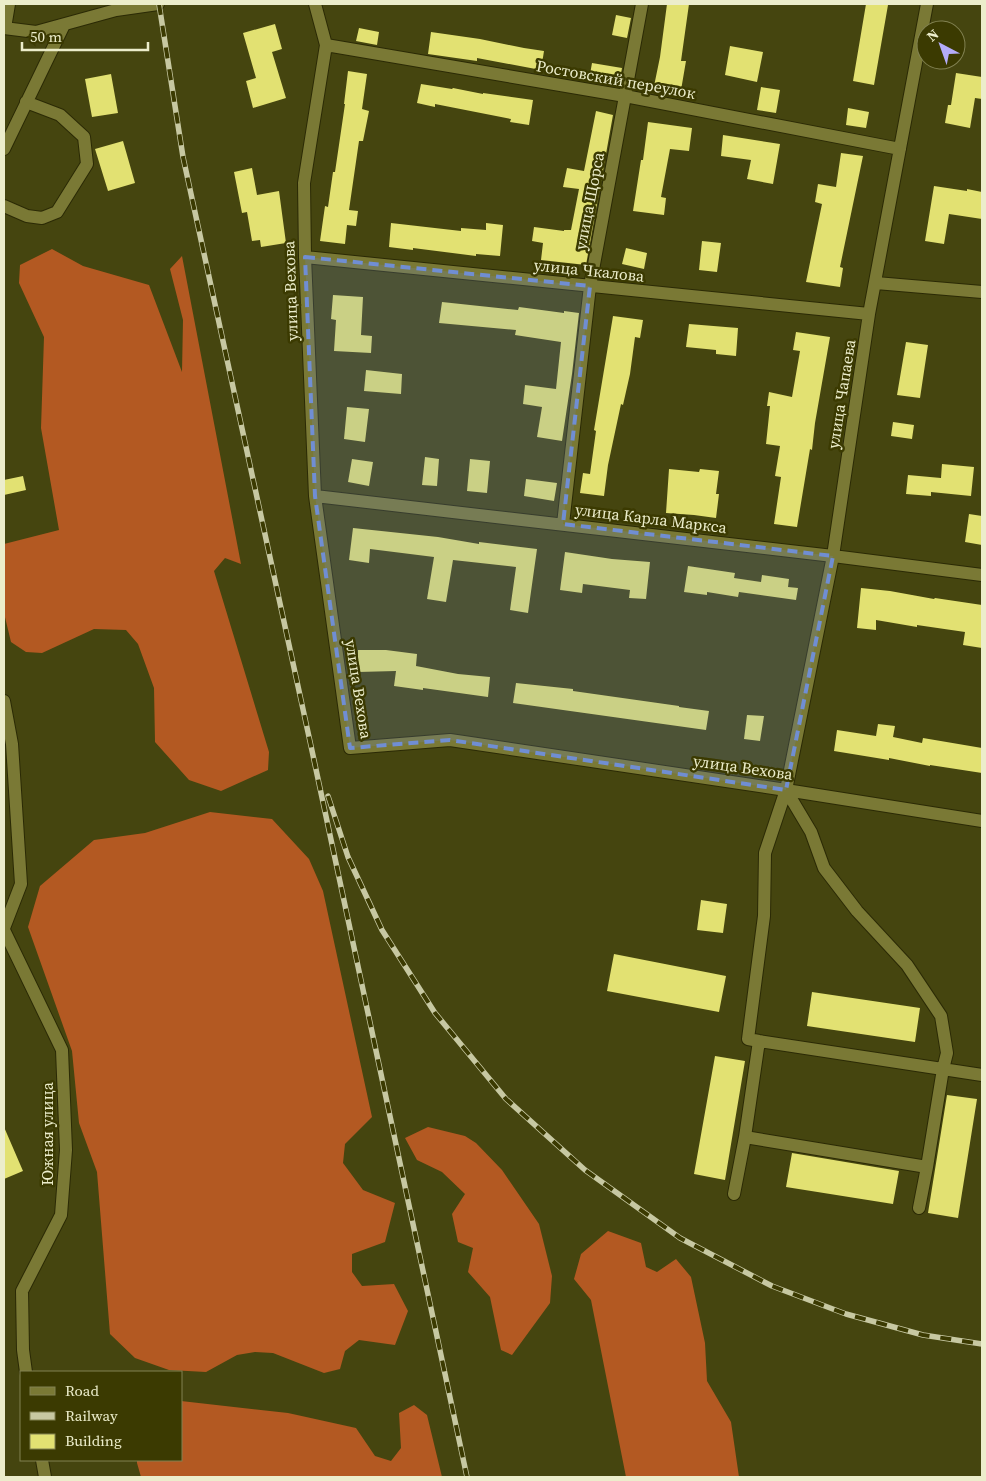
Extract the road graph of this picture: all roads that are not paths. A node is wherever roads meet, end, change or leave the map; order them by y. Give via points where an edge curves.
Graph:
1 (9, 4) edge
2 (158, 4) edge
3 (316, 4) edge
4 (642, 4) edge
5 (927, 4) edge
6 (64, 24) junction
7 (5, 28) edge
8 (326, 45) junction
9 (625, 96) junction
10 (26, 102) junction
11 (8, 131) edge
12 (4, 149) edge
13 (900, 149) junction
14 (4, 206) edge
15 (305, 257) junction
16 (876, 282) junction
17 (590, 286) junction
18 (982, 292) edge
19 (870, 314) junction
20 (315, 496) junction
21 (563, 524) junction
22 (833, 556) junction
23 (982, 575) edge
24 (4, 701) edge
25 (786, 790) junction
26 (982, 821) edge
27 (4, 929) edge
28 (759, 1040) junction
29 (943, 1069) junction
30 (982, 1074) edge
31 (745, 1136) junction
32 (927, 1167) junction
33 (734, 1194) dead end
34 (918, 1208) dead end
35 (26, 1371) edge
36 (42, 1461) edge
37 (45, 1477) edge

1 - 7 street
2 - 6 street via 116,10
3 - 8 street, улица Вехова
4 - 9 street, улица Щорса
5 - 13 street, улица Чапаева
6 - 7 street via 36,32
6 - 10 street
8 - 9 street, Ростовский переулок
8 - 15 street, улица Вехова via 304,183
9 - 13 street, Ростовский переулок
9 - 17 street, улица Щорса
10 - 11 street
10 - 14 street via 60,116 84,137 87,164 58,212 42,218 27,216
11 - 12 street
13 - 16 street, улица Чапаева
15 - 17 street, улица Чкалова
15 - 20 street, улица Вехова
16 - 18 street
16 - 19 street, улица Чапаева
17 - 19 street, улица Чкалова
17 - 21 street, улица Щорса
19 - 22 street, улица Чапаева
20 - 21 street, улица Карла Маркса
20 - 25 street, улица Вехова via 350,748 450,740
21 - 22 street, улица Карла Маркса
22 - 23 street, улица Карла Маркса
22 - 25 street, улица Чапаева
24 - 27 street, Южная улица via 12,744 20,884
25 - 26 street, улица Вехова
25 - 28 street, улица Чапаева via 765,853 764,916 748,1039
25 - 29 street via 811,832 824,868 857,912 907,965 941,1016 947,1053
27 - 35 street, Южная улица via 62,1050 66,1150 61,1215 22,1291 22,1350
28 - 29 street
28 - 31 street
29 - 30 street
29 - 32 street
31 - 32 street
31 - 33 street
32 - 34 street
36 - 37 street

